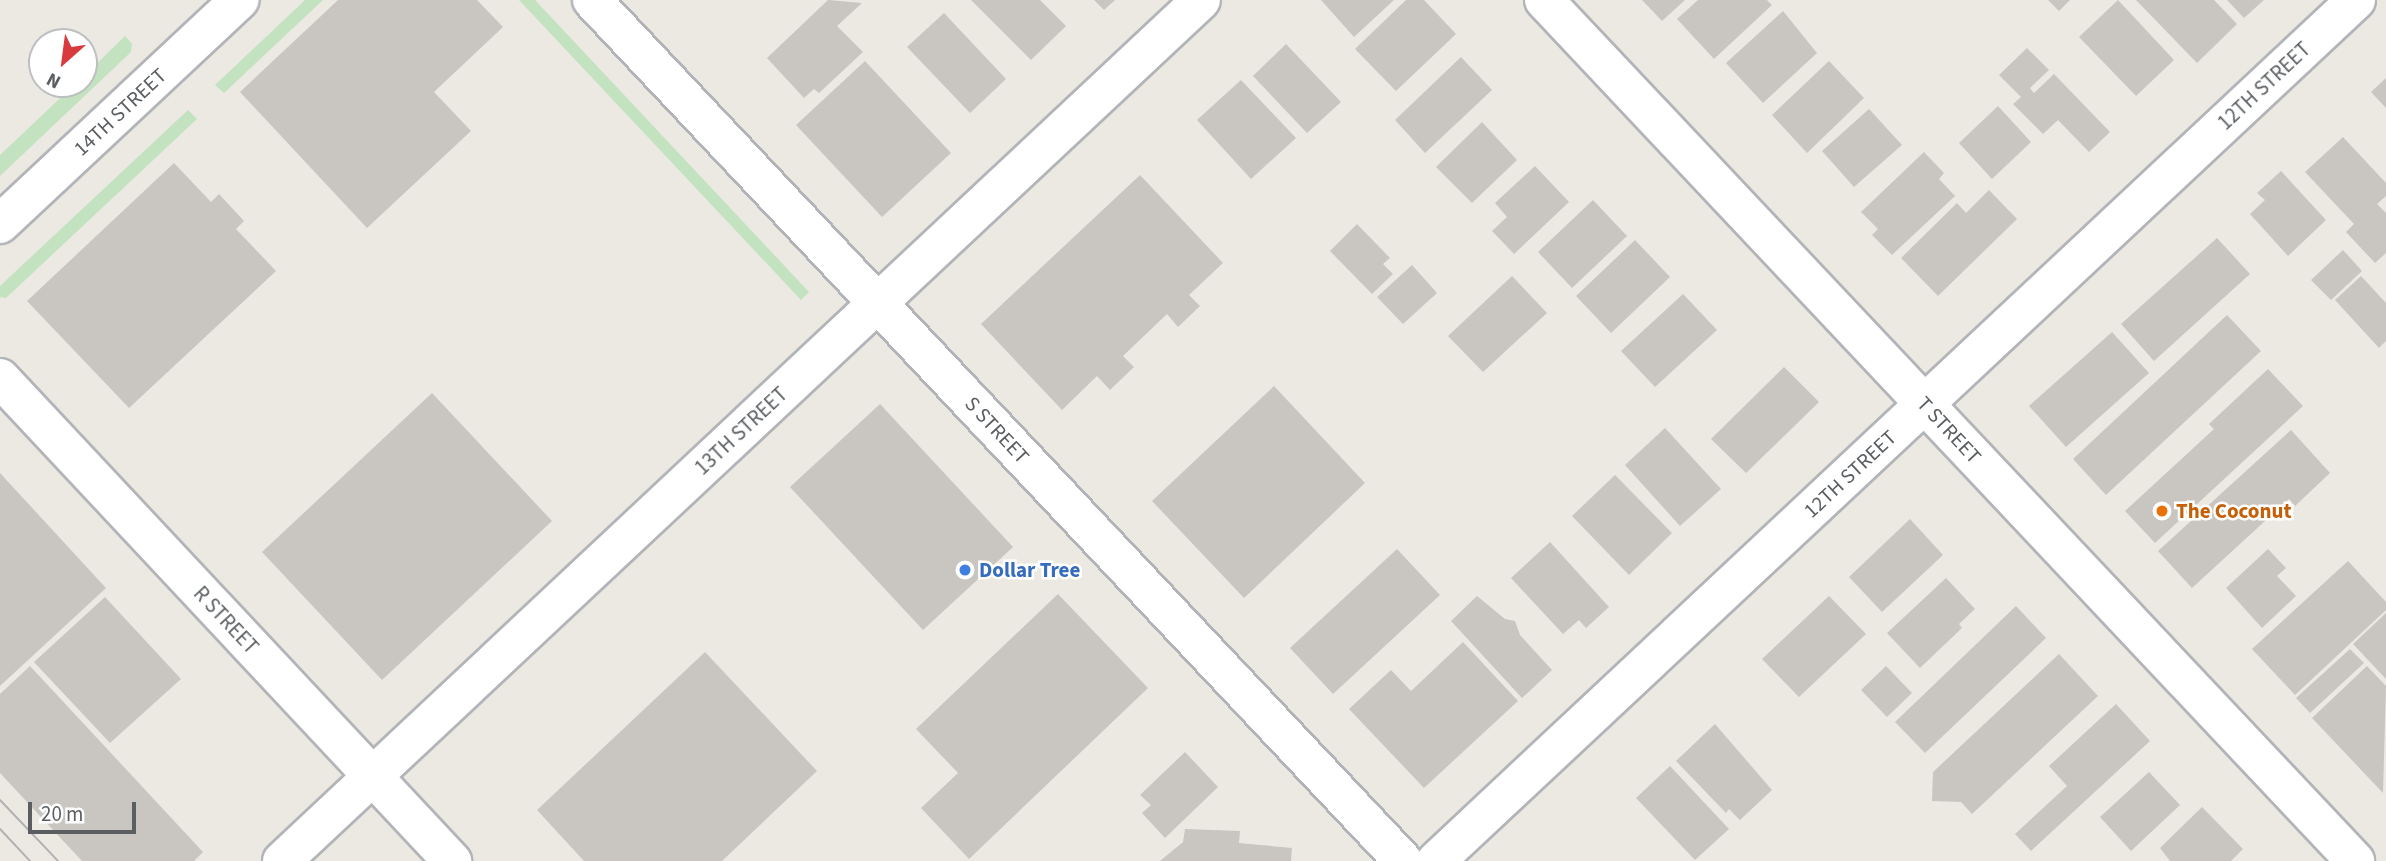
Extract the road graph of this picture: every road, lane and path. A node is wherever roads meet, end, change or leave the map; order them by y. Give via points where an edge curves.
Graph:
1 (239, 0) edge
2 (592, 0) edge
3 (1201, 0) edge
4 (1544, 0) edge
5 (2356, 0) edge
6 (0, 224) edge
7 (877, 303) junction
8 (0, 378) edge
9 (1924, 404) junction
10 (373, 776) junction
11 (282, 861) edge
12 (452, 861) edge
13 (1403, 861) edge
14 (1436, 861) edge
15 (2355, 861) edge

1 - 6 street, 14TH STREET
2 - 7 street, S STREET
3 - 7 street, 13TH STREET
4 - 9 street, T STREET
5 - 9 street, 12TH STREET
7 - 10 street, 13TH STREET
7 - 13 street, S STREET
8 - 10 street, R STREET
9 - 14 street, 12TH STREET
9 - 15 street, T STREET
10 - 11 street, 13TH STREET
10 - 12 street, R STREET

